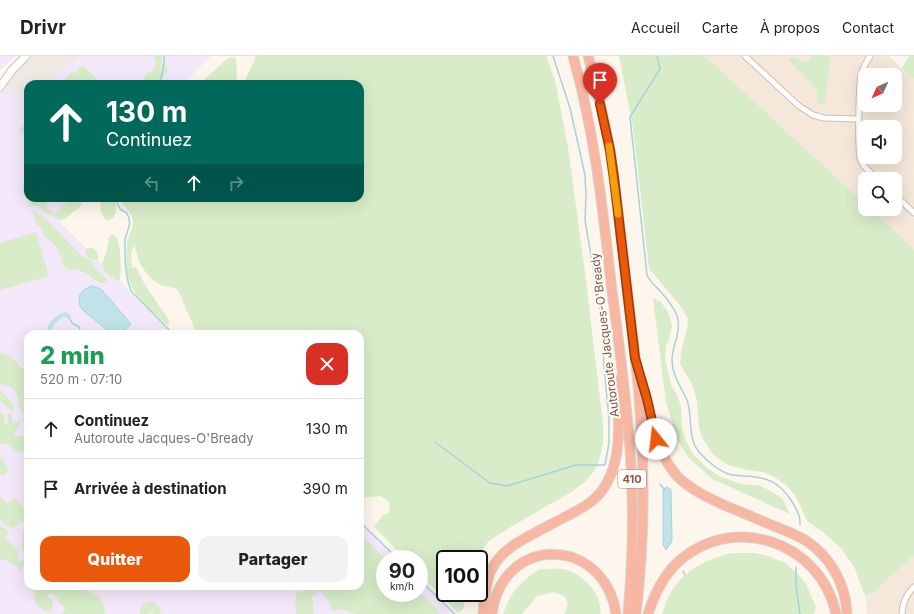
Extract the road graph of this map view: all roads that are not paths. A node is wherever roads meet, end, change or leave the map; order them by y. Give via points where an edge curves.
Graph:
1 (26, 56) edge
2 (573, 56) edge
3 (588, 56) edge
4 (745, 56) edge
5 (870, 56) edge
6 (12, 70) junction
7 (0, 80) edge
8 (0, 87) edge
9 (859, 119) junction
10 (870, 172) edge
11 (902, 202) edge
12 (914, 213) edge
13 (619, 345) junction
14 (635, 358) junction
15 (914, 587) edge
16 (483, 614) edge
17 (492, 614) edge
18 (616, 614) edge
19 (628, 614) edge
20 (636, 614) edge
21 (648, 614) edge
22 (836, 614) edge
23 (848, 614) edge
24 (902, 614) edge

1 - 6 main road
2 - 13 highway, Autoroute Jacques-O'Bready / 410 via 596,157
3 - 14 highway, 410 via 611,157
4 - 9 street via 798,106 812,115
5 - 9 street via 861,76
6 - 7 main road
6 - 8 main road
9 - 10 street via 860,160
11 - 12 street
13 - 16 highway via 617,447 615,463 607,482 588,504 517,543 500,556 489,577
13 - 19 highway, Autoroute Jacques-O'Bready / 410 via 632,484 632,553
14 - 20 highway, 410 via 643,492 641,562
14 - 23 highway via 656,439 676,474 701,494 790,533 815,548 830,564 838,578
15 - 24 street via 905,598
17 - 18 highway via 499,589 513,570 531,559 555,554 578,560 596,572 609,591
21 - 22 highway via 662,582 682,559 710,543 741,537 769,541 801,557 824,582

